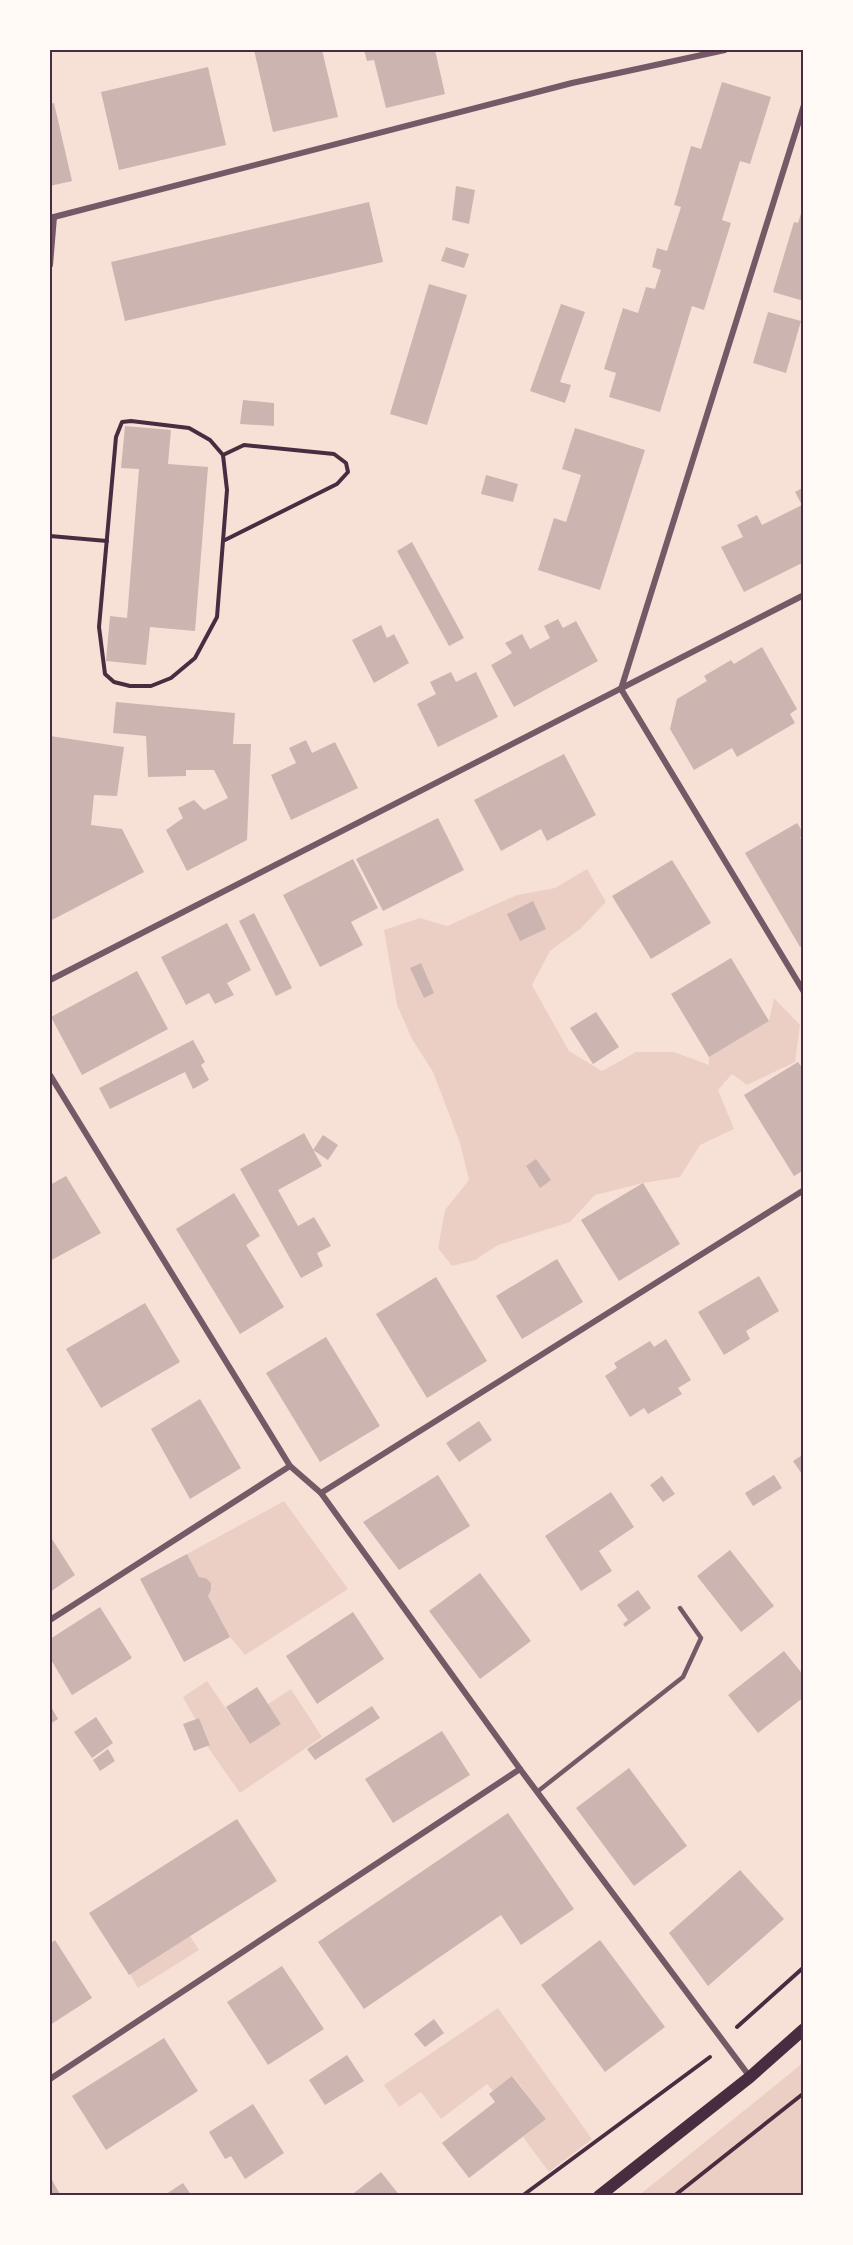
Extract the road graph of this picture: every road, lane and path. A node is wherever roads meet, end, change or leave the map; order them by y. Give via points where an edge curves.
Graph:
1 (725, 50) edge
2 (804, 105) edge
3 (52, 217) edge
4 (50, 265) edge
5 (223, 455) junction
6 (50, 536) edge
7 (107, 541) junction
8 (224, 541) junction
9 (804, 595) edge
10 (621, 689) junction
11 (50, 981) edge
12 (804, 992) edge
13 (50, 1075) edge
14 (804, 1190) edge
15 (290, 1466) junction
16 (321, 1493) junction
17 (680, 1608) dead end
18 (50, 1620) edge
19 (520, 1768) junction
20 (537, 1792) junction
21 (804, 1967) edge
22 (804, 2029) edge
23 (722, 2039) junction
24 (750, 2077) junction
25 (50, 2079) edge
26 (804, 2093) edge
27 (522, 2196) edge
28 (600, 2196) edge
29 (674, 2196) edge

1 - 3 street via 573,83
2 - 10 street
3 - 4 street
5 - 7 path via 210,440 189,428 122,422 116,437
5 - 8 path via 227,490
5 - 8 path via 244,445 334,454 346,463 348,472 337,483
6 - 7 path
7 - 8 path via 99,627 101,658 105,675 130,686 151,686 171,678 195,658 217,617
9 - 10 street
10 - 11 street
10 - 12 street
13 - 15 street
14 - 16 street
15 - 16 street
15 - 18 street
16 - 19 street
17 - 20 lane via 701,1638 683,1677
19 - 20 street
19 - 25 street
20 - 23 street
21 - 23 path
22 - 24 main road
23 - 24 street
23 - 27 path via 707,2061
24 - 28 main road
26 - 29 path

